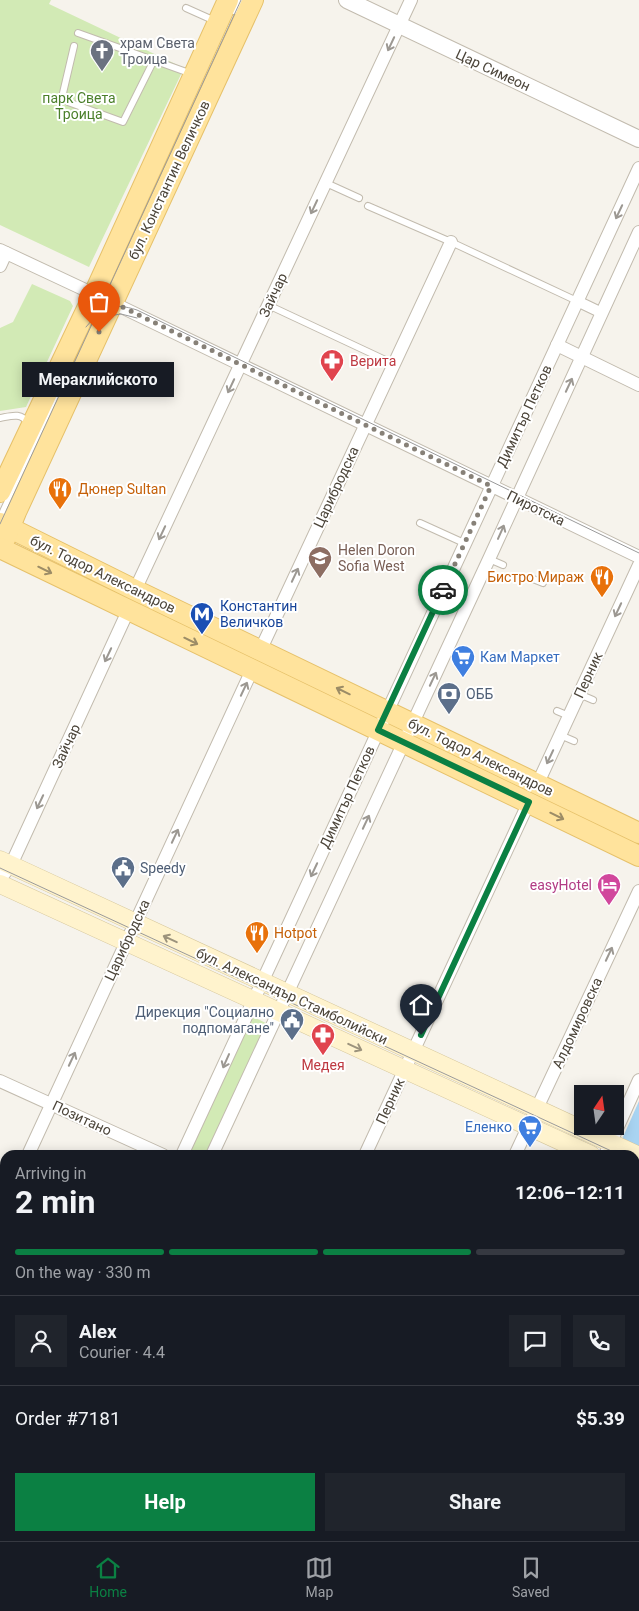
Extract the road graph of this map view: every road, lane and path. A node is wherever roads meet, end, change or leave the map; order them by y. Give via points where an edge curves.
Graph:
1 (239, 0) edge
2 (252, 0) edge
3 (347, 0) edge
4 (411, 0) edge
5 (186, 8) dead end
6 (226, 13) edge
7 (399, 26) junction
8 (78, 33) dead end
9 (74, 46) dead end
10 (154, 60) junction
11 (194, 75) junction
12 (639, 139) edge
13 (639, 168) edge
14 (326, 183) junction
15 (359, 198) dead end
16 (368, 206) dead end
17 (639, 232) edge
18 (451, 242) junction
19 (3, 252) edge
20 (0, 266) edge
21 (103, 298) junction
22 (577, 301) junction
23 (268, 305) junction
24 (602, 313) junction
25 (557, 345) junction
26 (582, 357) junction
27 (241, 364) junction
28 (394, 364) junction
29 (71, 365) dead end
30 (639, 385) edge
31 (0, 418) edge
32 (366, 425) junction
33 (29, 431) junction
34 (491, 486) junction
35 (0, 492) edge
36 (517, 498) junction
37 (3, 523) edge
38 (420, 523) dead end
39 (464, 543) junction
40 (0, 549) edge
41 (639, 557) edge
42 (489, 559) junction
43 (502, 565) dead end
44 (639, 566) edge
45 (532, 579) dead end
46 (543, 583) dead end
47 (135, 590) junction
48 (440, 595) junction
49 (466, 607) junction
50 (128, 610) junction
51 (260, 651) junction
52 (252, 670) junction
53 (579, 694) junction
54 (594, 700) dead end
55 (387, 712) junction
56 (412, 723) junction
57 (378, 730) junction
58 (560, 735) junction
59 (574, 741) dead end
60 (403, 742) junction
61 (533, 794) junction
62 (639, 833) edge
63 (639, 856) edge
64 (5, 863) edge
65 (0, 879) edge
66 (0, 884) edge
67 (639, 891) edge
68 (135, 923) junction
69 (126, 942) junction
70 (262, 982) junction
71 (287, 994) junction
72 (254, 1000) junction
73 (279, 1012) junction
74 (413, 1052) junction
75 (405, 1070) junction
76 (639, 1080) edge
77 (0, 1081) edge
78 (52, 1104) junction
79 (537, 1110) junction
80 (528, 1127) junction
81 (609, 1148) edge
82 (30, 1150) edge
83 (152, 1150) edge
84 (184, 1150) edge
85 (214, 1150) edge
86 (367, 1150) edge
87 (517, 1150) edge
88 (579, 1150) edge

1 - 6 lane, бул. Константин Величков
2 - 21 main road, бул. Константин Величков
3 - 7 street, Цар Симеон
4 - 7 street, Зайчар
5 - 6 lane
6 - 11 main road, бул. Константин Величков
7 - 12 street, Цар Симеон
7 -> 14 street, Зайчар
8 - 10 lane
9 - 10 lane via 62,93 68,102 123,122
10 - 11 lane
11 - 21 main road, бул. Константин Величков
13 -> 22 street, Димитър Петков
14 - 15 lane
14 -> 23 street, Зайчар
16 - 18 lane
17 - 24 street, Димитър Петков
18 - 22 lane
18 - 28 street, Царибродска
19 - 20 street
19 - 21 street, Пиротска
21 - 27 street, Пиротска
21 - 33 main road, бул. Константин Величков
21 - 37 main road, бул. Константин Величков
22 - 24 street
22 - 25 street, Димитър Петков
23 - 27 street, Зайчар
23 - 28 lane
24 - 26 street, Димитър Петков
25 - 26 street
25 - 34 street, Димитър Петков
26 - 30 street
36 -> 26 street, Димитър Петков
27 - 32 street, Пиротска
27 -> 47 street, Зайчар
28 - 32 street, Царибродска
29 - 37 lane, бул. Константин Величков
31 - 33 lane via 19,416 26,419
32 - 34 street, Пиротска
51 -> 32 street, Царибродска
33 - 35 main road, бул. Константин Величков
34 - 36 street, Пиротска
34 - 39 street, Димитър Петков
36 - 41 street, Пиротска
42 -> 36 street, Димитър Петков
37 - 40 main road, бул. Константин Величков
37 - 47 main road, бул. Тодор Александров
38 - 39 lane
39 - 48 street, Димитър Петков
40 -> 50 main road, бул. Тодор Александров
42 - 43 lane
42 - 49 street, Димитър Петков
44 -> 53 street, Перник
45 - 46 lane
47 - 51 main road, бул. Тодор Александров
48 - 49 street
48 - 55 street, Димитър Петков
56 -> 49 street, Димитър Петков
50 -> 52 main road, бул. Тодор Александров
50 -> 64 street, Зайчар
55 -> 51 main road, бул. Тодор Александров
52 - 57 main road, бул. Тодор Александров
68 -> 52 street, Царибродска
53 - 54 lane
53 - 58 street, Перник via 563,713
55 - 56 main road, бул. Тодор Александров
55 - 57 street, Димитър Петков
56 - 60 street, Димитър Петков
56 - 61 main road, бул. Тодор Александров
57 - 60 main road, бул. Тодор Александров
57 -> 70 street, Димитър Петков
58 - 59 lane
58 -> 61 street, Перник
60 - 61 main road, бул. Тодор Александров
71 -> 60 street, Димитър Петков
61 - 62 main road, бул. Тодор Александров
61 -> 63 main road, бул. Тодор Александров
61 - 74 street, Перник
64 - 65 street, Зайчар
64 - 68 main road, бул. Александър Стамболийски
66 - 69 main road, бул. Александър Стамболийски
79 -> 67 street, Алдомировска
68 - 69 street, Царибродска
70 -> 68 main road, бул. Александър Стамболийски
69 - 72 main road, бул. Александър Стамболийски
78 -> 69 street, Царибродска
70 - 71 main road, бул. Александър Стамболийски
70 - 72 street, Димитър Петков
71 - 73 street, Димитър Петков
71 - 74 main road, бул. Александър Стамболийски
72 - 73 main road, бул. Александър Стамболийски
72 -> 84 street, Димитър Петков
73 -> 75 main road, бул. Александър Стамболийски
73 - 85 street, Димитър Петков
74 - 75 street, Перник
74 - 79 main road, бул. Александър Стамболийски
75 - 80 main road, бул. Александър Стамболийски
75 - 86 street, Перник
76 - 81 street
77 - 78 street, Позитано
78 - 82 street, Царибродска
78 - 83 street, Позитано
79 - 80 street, Алдомировска
79 - 81 main road, бул. Александър Стамболийски
80 - 87 street, Алдомировска
80 - 88 main road, бул. Александър Стамболийски

